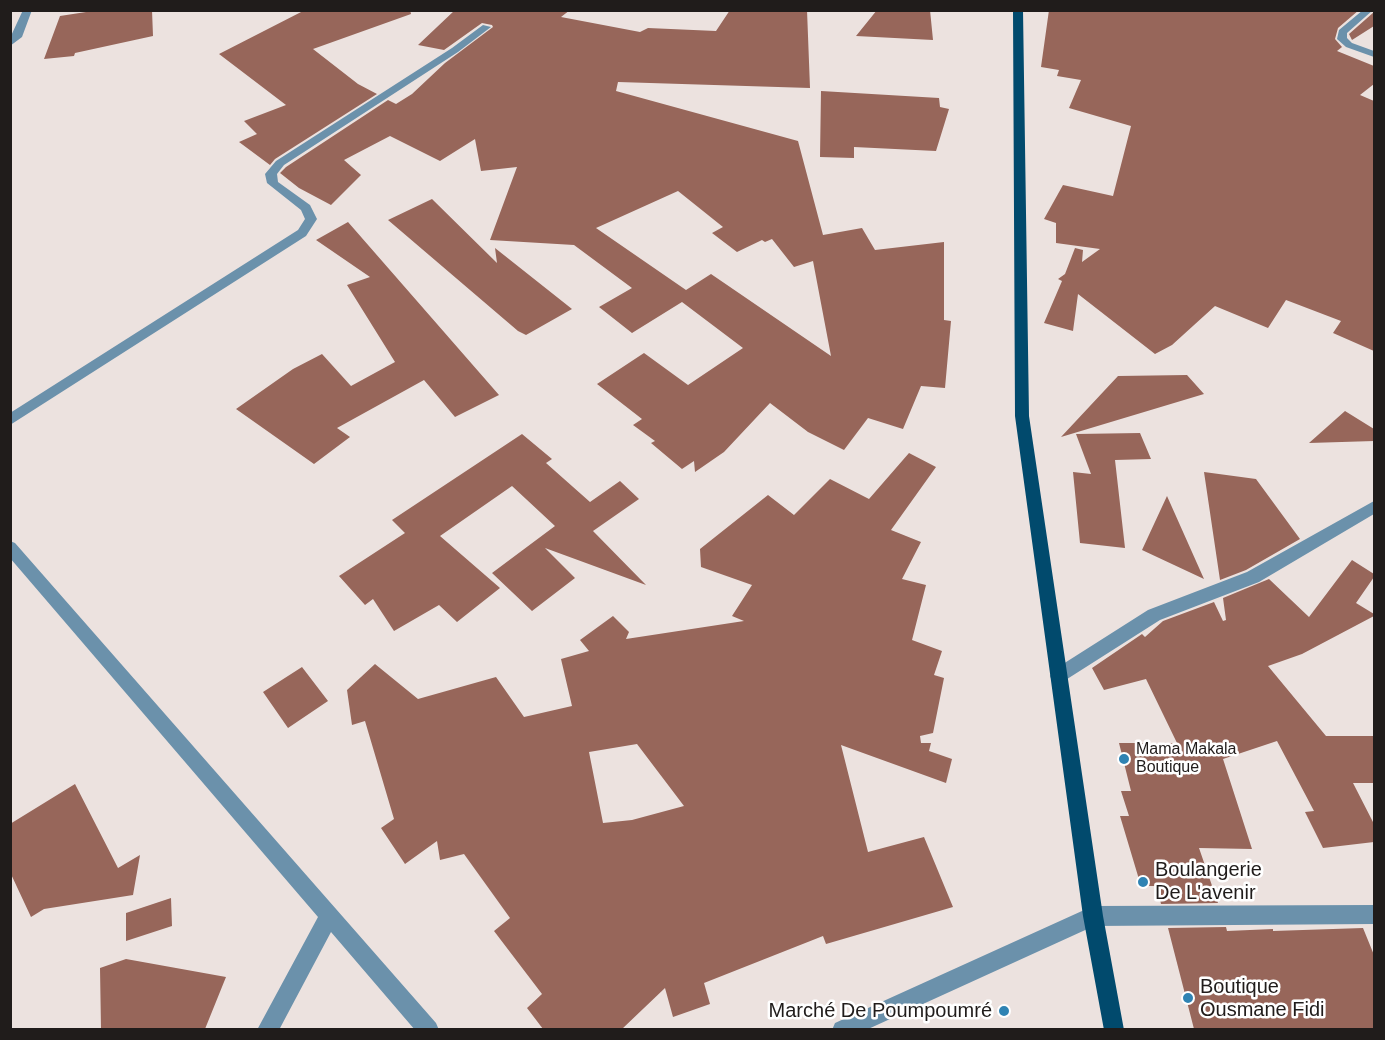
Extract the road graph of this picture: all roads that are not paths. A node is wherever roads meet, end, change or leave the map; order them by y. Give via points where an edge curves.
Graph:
1 (28, 10) edge
2 (1018, 10) edge
3 (1369, 10) edge
4 (486, 27) dead end
5 (10, 43) edge
6 (1374, 54) edge
7 (10, 420) edge
8 (1374, 507) edge
9 (13, 554) edge
10 (1058, 676) junction
11 (1374, 915) edge
12 (329, 916) junction
13 (1093, 916) junction
14 (267, 1029) edge
15 (429, 1029) edge
16 (842, 1029) edge
17 (1114, 1029) edge

1 - 5 street via 17,37
2 - 10 main road via 1022,416
3 - 6 street via 1342,32 1342,39
4 - 7 street via 280,163 271,174 273,183 306,208 311,219 302,233
8 - 10 street via 1253,577 1154,615
9 - 12 street
10 - 13 main road
11 - 13 street
12 - 14 street
12 - 15 street
13 - 16 street
13 - 17 main road

